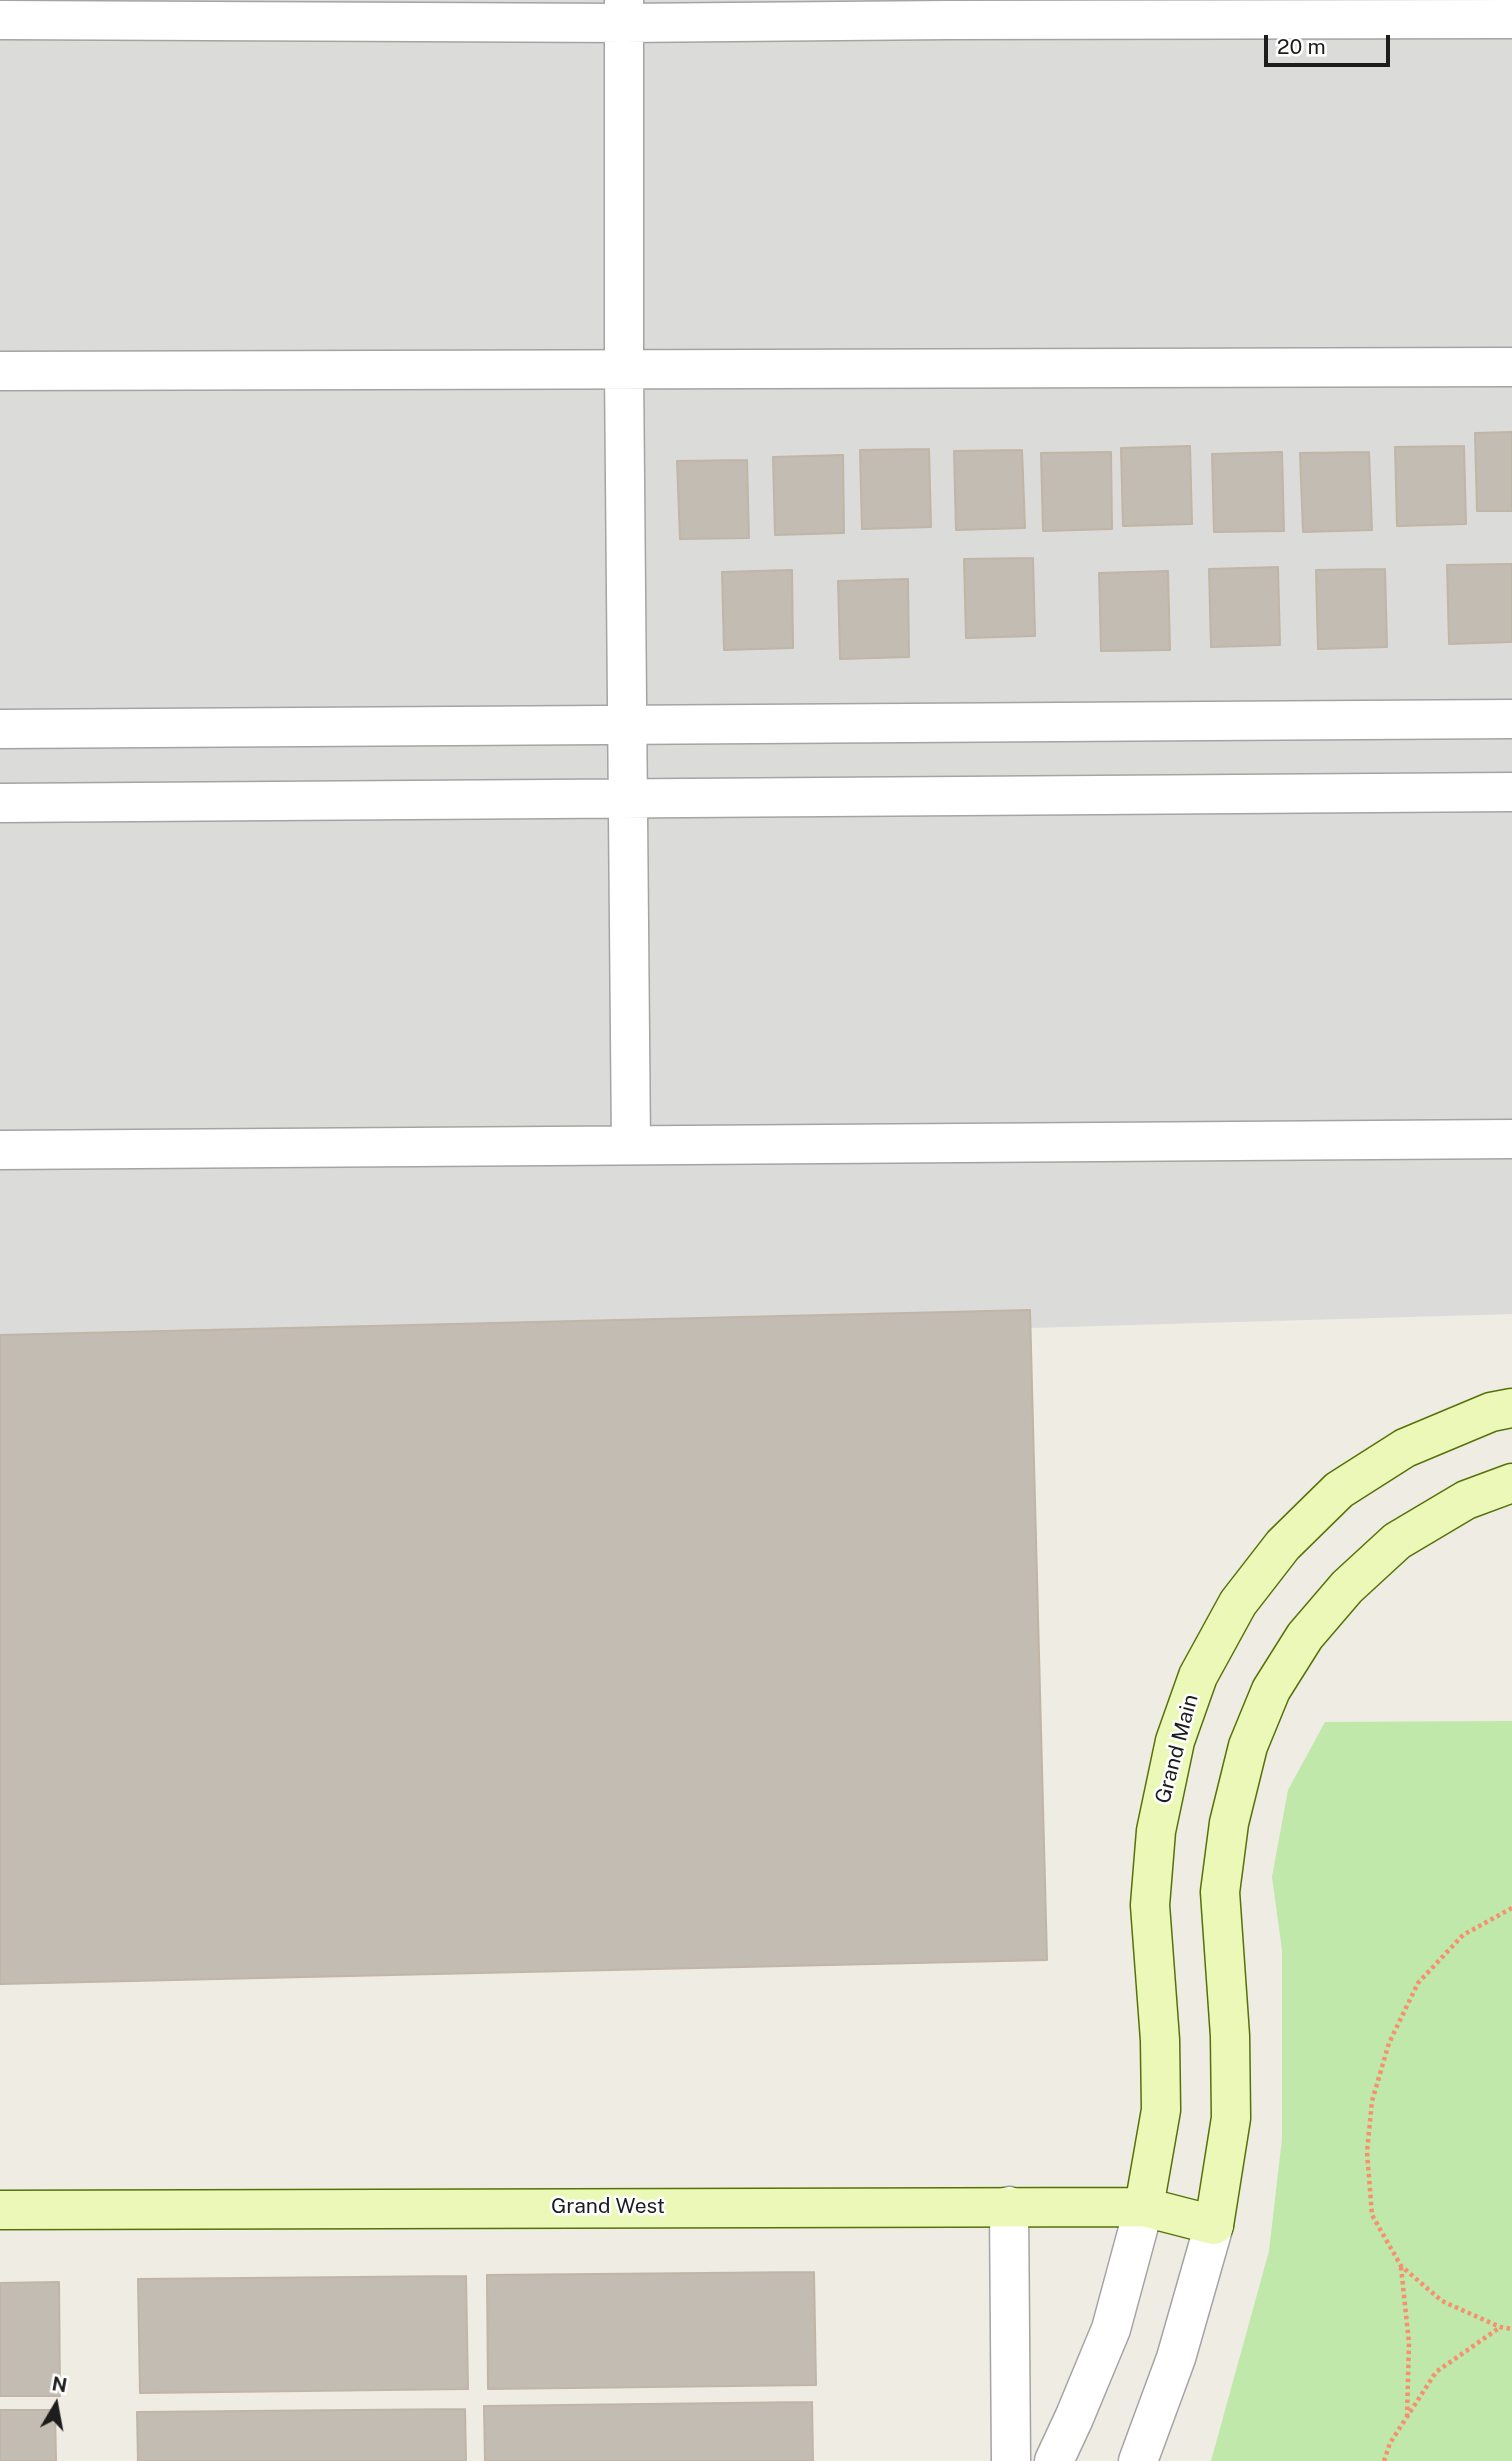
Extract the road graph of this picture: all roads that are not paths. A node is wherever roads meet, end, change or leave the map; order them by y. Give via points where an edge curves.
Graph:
1 (292, 10) edge
2 (948, 10) edge
3 (624, 11) edge
4 (1512, 19) edge
5 (0, 20) edge
6 (1512, 368) edge
7 (624, 369) junction
8 (0, 370) edge
9 (1512, 719) edge
10 (626, 725) junction
11 (0, 729) edge
12 (1512, 792) edge
13 (628, 798) junction
14 (0, 803) edge
15 (1512, 1139) edge
16 (631, 1145) junction
17 (0, 1150) edge
18 (1512, 1408) edge
19 (1512, 1483) edge
20 (1009, 2206) junction
21 (1144, 2207) junction
22 (0, 2210) edge
23 (1214, 2225) junction
24 (1011, 2461) edge
25 (1054, 2461) edge
26 (1138, 2461) edge

1 - 3 street
1 - 5 street
2 - 3 street
2 - 4 street
3 - 7 street
6 - 7 street
7 - 8 street
7 - 10 street
9 - 10 street
10 - 11 street
10 - 13 street
12 - 13 street
13 - 14 street
13 - 16 street
15 - 16 street
16 - 17 street
18 - 21 street, Grand Main via 1491,1412 1405,1448 1339,1490 1283,1545 1238,1603 1198,1676 1175,1741 1156,1831 1150,1905 1161,2110
19 - 23 street via 1466,1500 1397,1541 1347,1587 1305,1636 1271,1690 1248,1746 1229,1823 1220,1892 1231,2118
20 - 21 street, Grand West
20 - 22 street, Grand West
20 - 24 street
21 - 23 street, Grand West
21 - 25 street via 1111,2329
23 - 26 street via 1176,2358

